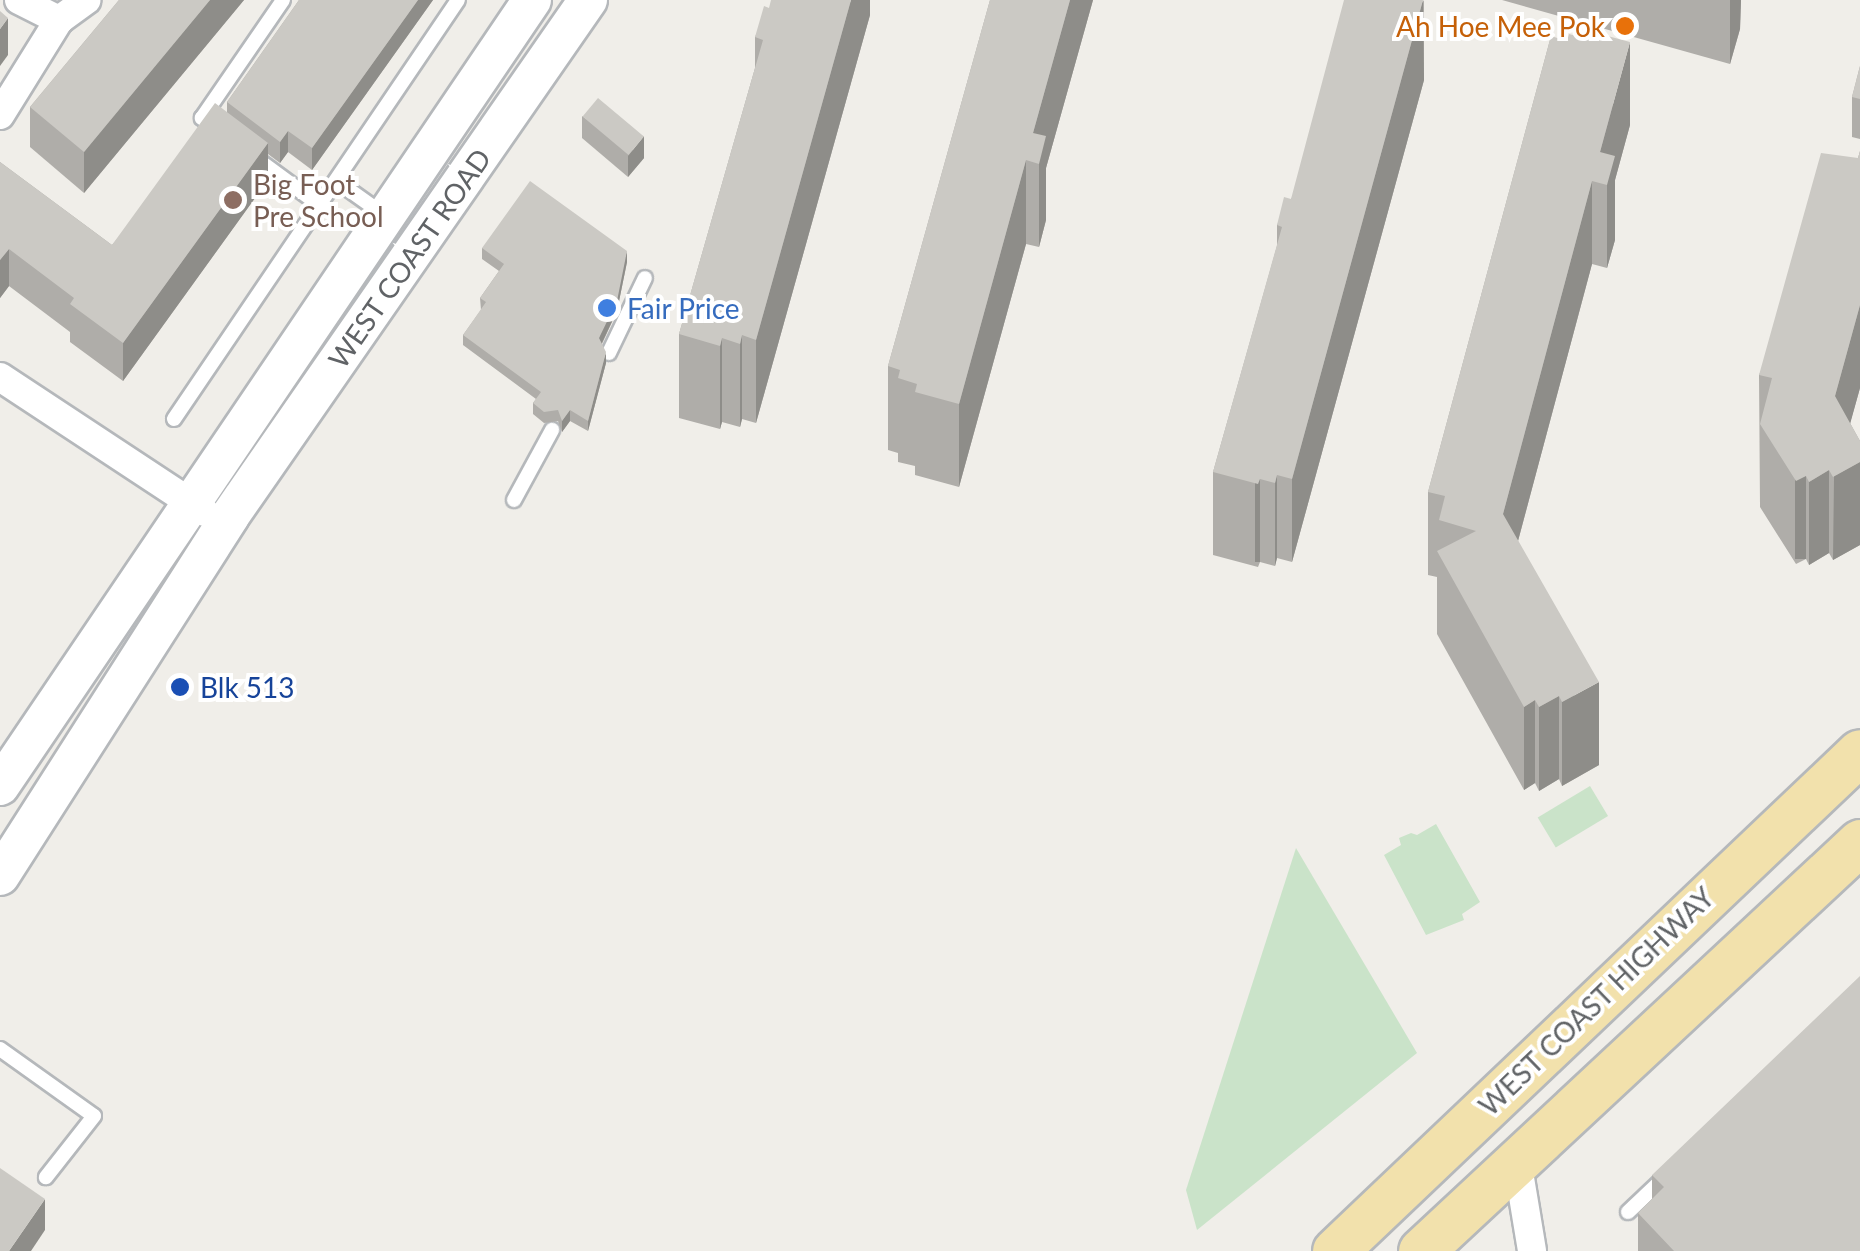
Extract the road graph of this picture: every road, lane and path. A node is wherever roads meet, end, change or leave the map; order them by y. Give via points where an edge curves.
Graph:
1 (20, 0) edge
2 (87, 0) edge
3 (283, 0) edge
4 (458, 0) edge
5 (532, 0) edge
6 (588, 0) edge
7 (59, 20) junction
8 (0, 115) edge
9 (451, 117) junction
10 (230, 140) edge
11 (491, 140) junction
12 (245, 150) edge
13 (338, 182) junction
14 (322, 207) junction
15 (385, 216) junction
16 (645, 278) dead end
17 (609, 353) edge
18 (0, 378) edge
19 (174, 419) dead end
20 (552, 430) dead end
21 (514, 500) dead end
22 (194, 505) junction
23 (230, 516) junction
24 (73, 681) junction
25 (108, 704) junction
26 (1860, 752) edge
27 (0, 786) edge
28 (1860, 842) edge
29 (0, 876) edge
30 (0, 1049) edge
31 (1517, 1160) junction
32 (1683, 1160) edge
33 (46, 1177) dead end
34 (1628, 1212) dead end
35 (1436, 1247) edge
36 (1334, 1251) edge
37 (1532, 1251) edge

1 - 7 street
2 - 7 street
3 - 10 lane via 202,118
4 - 13 lane
5 - 9 main road, WEST COAST ROAD
6 - 11 main road, WEST COAST ROAD
7 - 8 street
9 - 11 main road via 474,122
9 - 15 main road, WEST COAST ROAD
11 - 23 main road, WEST COAST ROAD
12 - 14 lane
13 - 14 lane
13 - 15 lane
14 - 19 lane
15 - 22 main road, WEST COAST ROAD
16 - 17 lane
18 - 22 street
20 - 21 lane
22 - 23 street
22 - 24 main road, WEST COAST ROAD
23 - 25 main road, WEST COAST ROAD
24 - 25 main road
24 - 27 main road, WEST COAST ROAD
25 - 29 main road, WEST COAST ROAD
26 - 36 highway, WEST COAST HIGHWAY
28 - 31 highway
30 - 33 lane via 94,1116
31 - 35 highway
31 - 37 street
32 - 34 lane

